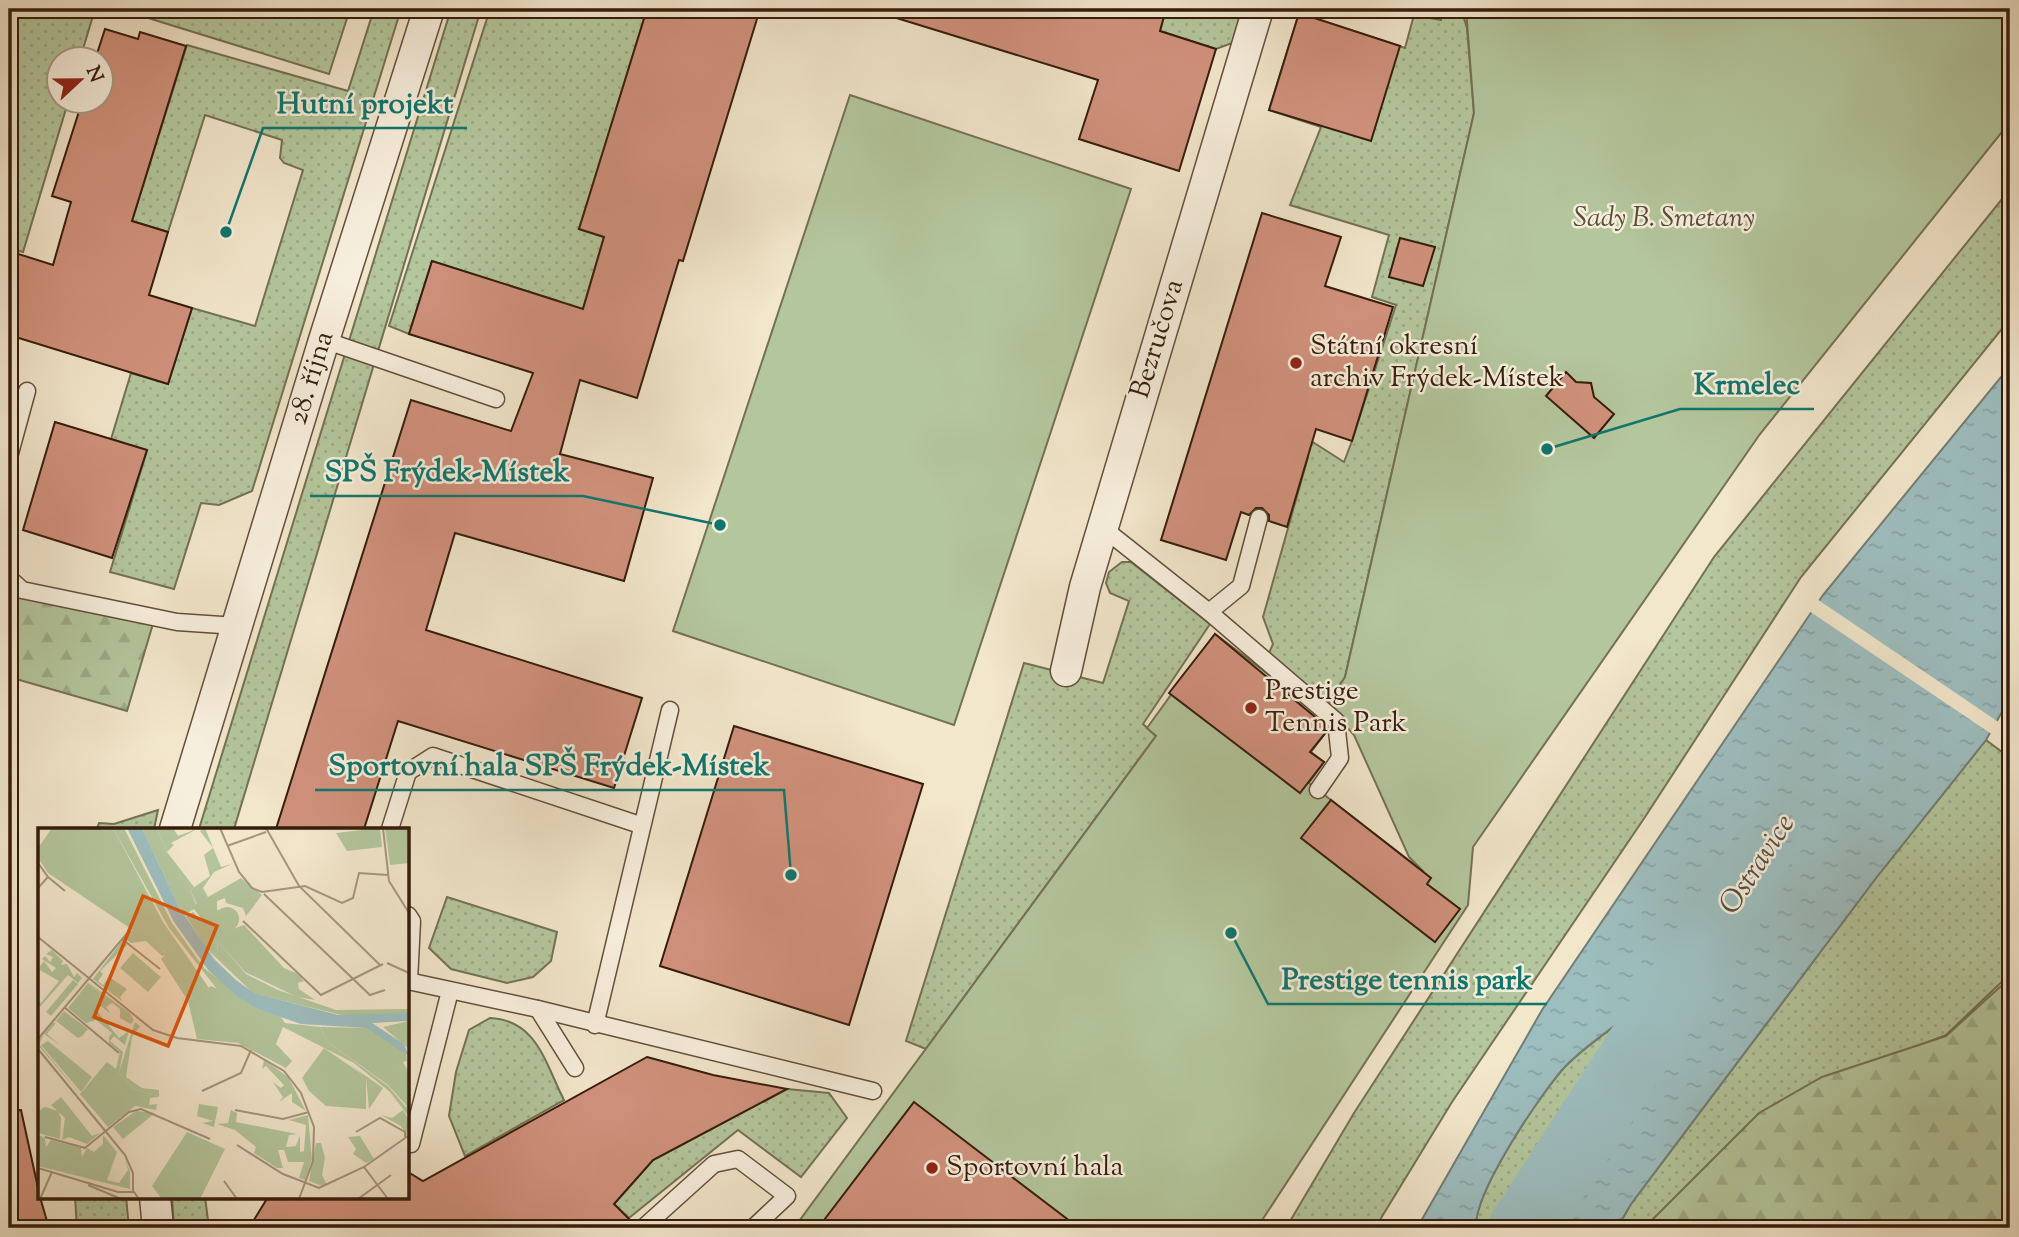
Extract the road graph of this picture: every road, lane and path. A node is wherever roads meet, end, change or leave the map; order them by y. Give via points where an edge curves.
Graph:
1 (429, 9) edge
2 (1258, 9) edge
3 (324, 340) junction
4 (27, 391) dead end
5 (496, 399) dead end
6 (9, 457) edge
7 (1259, 518) dead end
8 (1103, 528) junction
9 (9, 578) edge
10 (1209, 612) junction
11 (237, 626) junction
12 (1066, 671) dead end
13 (670, 710) dead end
14 (1318, 790) dead end
15 (640, 825) junction
16 (175, 828) edge
17 (390, 828) edge
18 (410, 918) edge
19 (410, 951) edge
20 (410, 981) edge
21 (450, 991) junction
22 (538, 1009) junction
23 (595, 1025) junction
24 (575, 1068) dead end
25 (873, 1091) dead end
26 (411, 1144) dead end
27 (155, 1198) edge
28 (158, 1228) edge
29 (643, 1228) edge
30 (753, 1228) edge

1 - 3 street, 28. října
2 - 8 street, Bezručova
3 - 5 lane
3 - 11 street, 28. října
4 - 6 lane
7 - 10 lane via 1241,586
8 - 10 lane
8 - 12 street, Bezručova
9 - 11 lane via 22,590 177,621
10 - 14 lane via 1336,721 1340,758
11 - 16 street, 28. října
13 - 15 lane
15 - 17 lane via 433,757 408,772
15 - 23 lane
18 - 19 lane
20 - 21 lane
21 - 22 lane
21 - 26 lane
22 - 23 lane
22 - 24 lane
23 - 25 lane
27 - 28 street
29 - 30 lane via 714,1164 738,1159 787,1196

